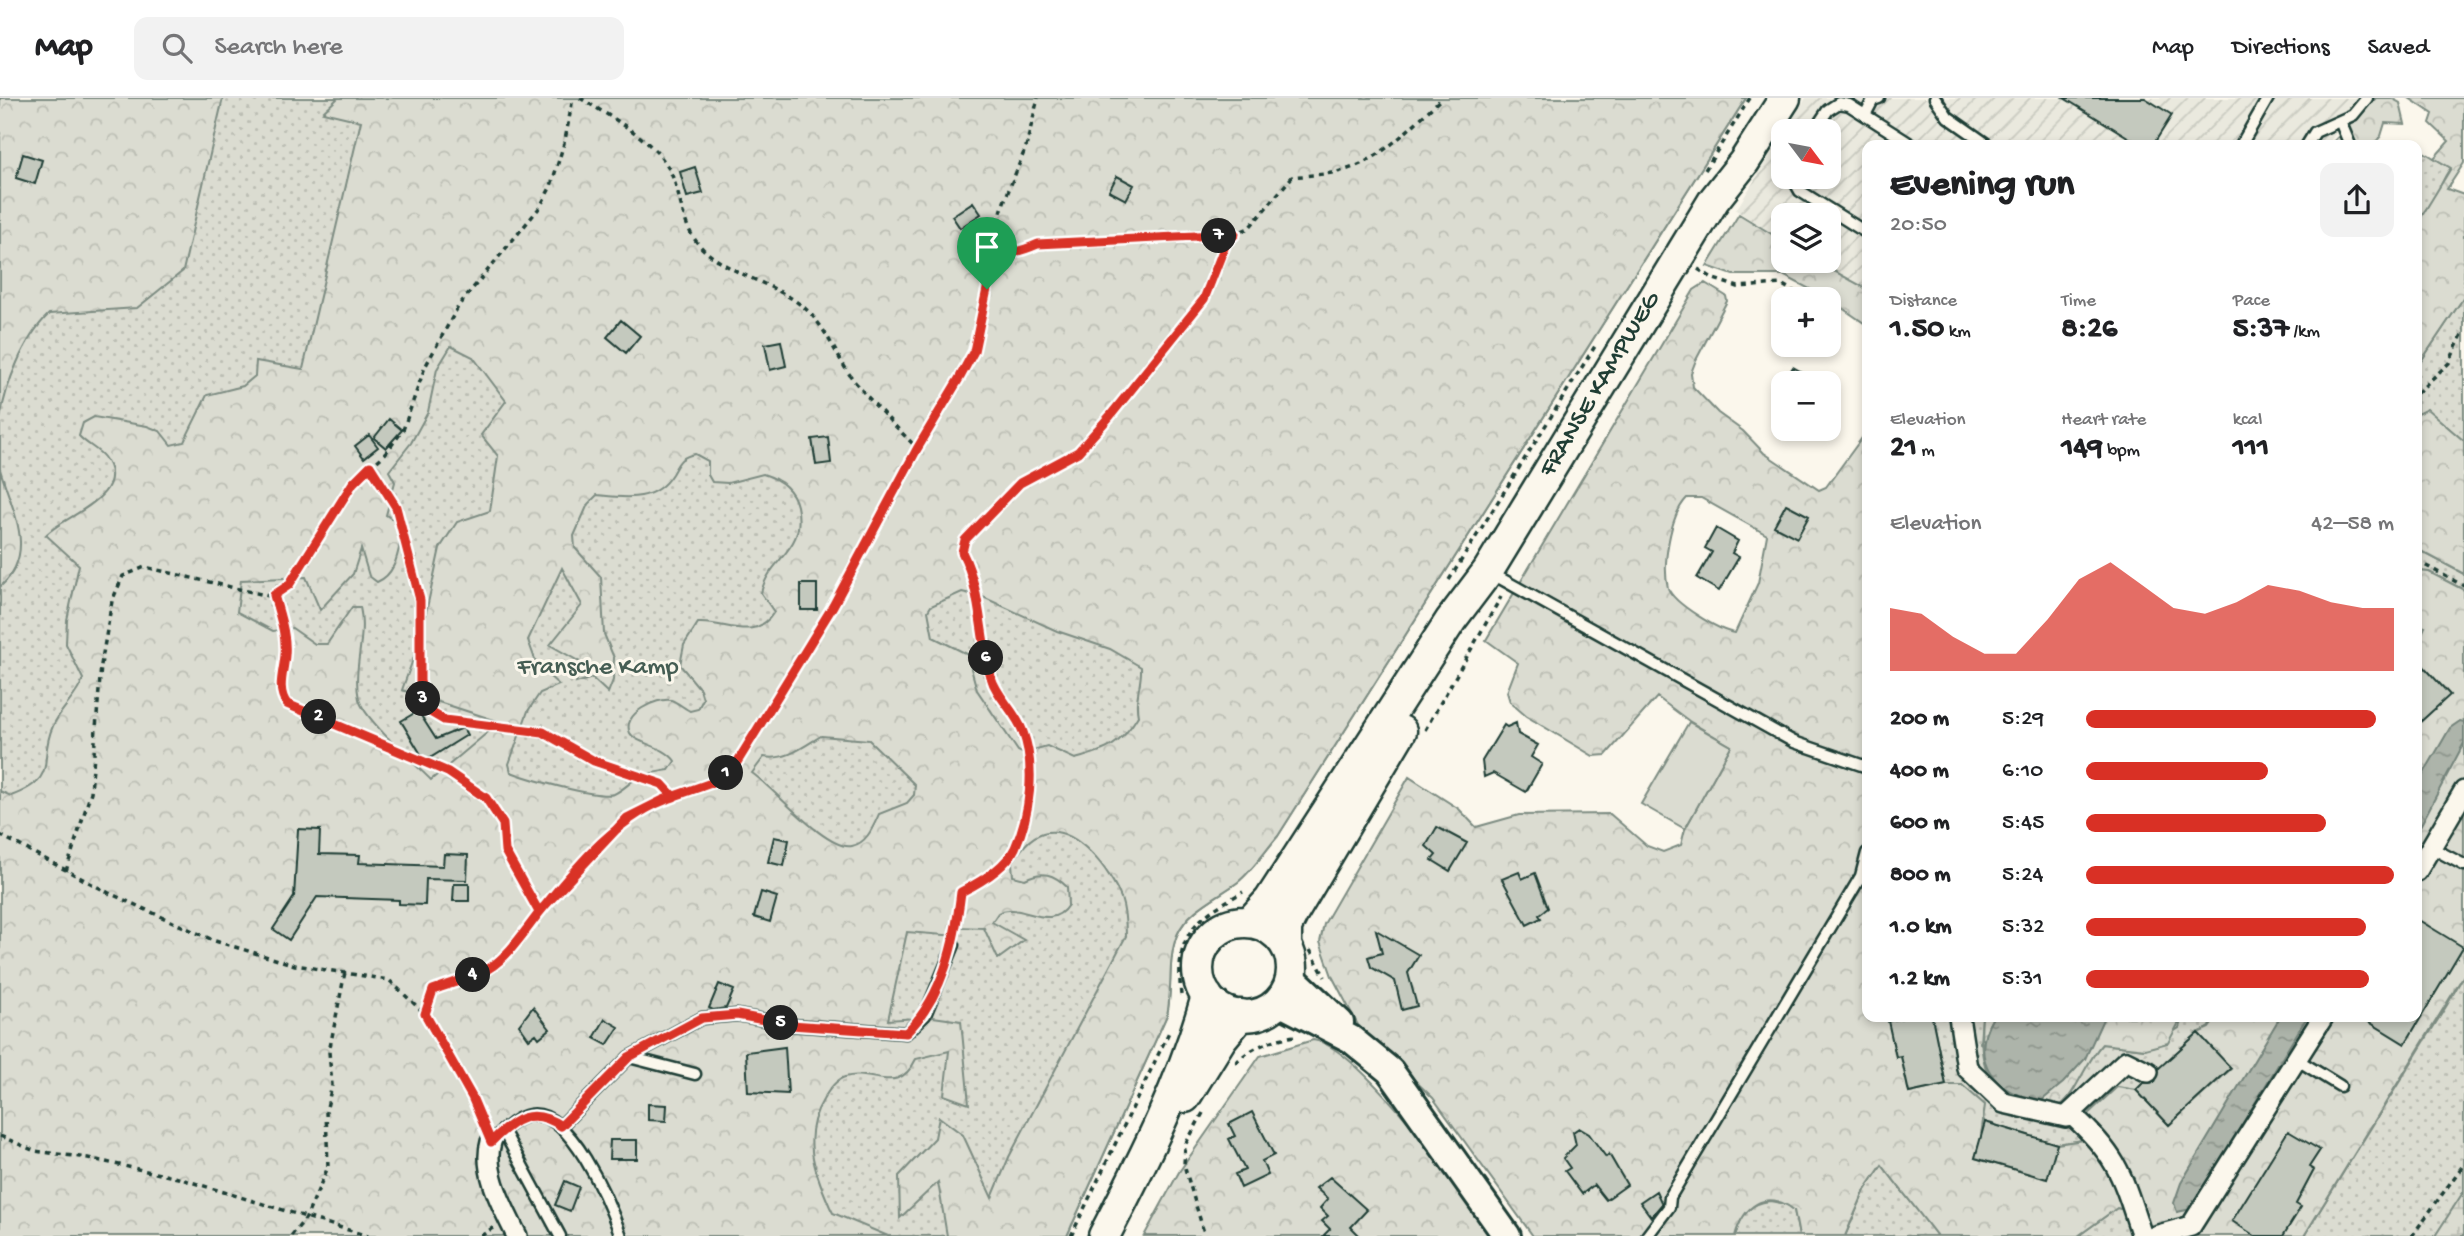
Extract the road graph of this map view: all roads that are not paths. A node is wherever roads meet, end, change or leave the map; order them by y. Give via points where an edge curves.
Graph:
1 (1769, 98) edge
2 (1785, 98) edge
3 (1879, 98) edge
4 (1936, 98) edge
5 (2268, 98) edge
6 (2367, 98) edge
7 (1865, 115) junction
8 (1822, 119) edge
9 (2340, 121) junction
10 (1904, 140) edge
11 (1981, 140) edge
12 (2244, 140) edge
13 (2310, 140) edge
14 (2348, 140) edge
15 (1799, 189) edge
16 (1714, 200) junction
17 (1862, 230) edge
18 (1488, 571) junction
19 (1862, 765) edge
20 (2464, 791) edge
21 (2432, 848) junction
22 (2422, 863) edge
23 (2464, 865) edge
24 (1862, 872) edge
25 (1250, 922) junction
26 (1296, 944) junction
27 (954, 945) road end
28 (1285, 989) junction
29 (1207, 996) junction
30 (1241, 1015) junction
31 (1960, 1022) edge
32 (2320, 1022) edge
33 (629, 1057) junction
34 (2296, 1058) junction
35 (2148, 1072) dead end
36 (695, 1074) dead end
37 (2340, 1086) dead end
38 (2071, 1114) junction
39 (561, 1126) junction
40 (497, 1136) junction
41 (1151, 1147) junction
42 (517, 1236) edge
43 (560, 1236) edge
44 (621, 1236) edge
45 (1104, 1236) edge
46 (1507, 1236) edge
47 (1647, 1236) edge
48 (2142, 1236) edge
49 (2155, 1236) edge

1 - 16 main road, FRANSE KAMPWEG
2 - 16 main road, FRANSE KAMPWEG
3 - 7 lane via 1872,100
4 - 11 lane via 1948,117
5 - 12 lane
6 - 9 lane via 2354,115
7 - 8 lane via 1839,103
7 - 10 lane
9 - 13 lane via 2315,132
9 - 14 lane
15 - 17 lane
16 - 18 main road, FRANSE KAMPWEG
18 - 19 lane via 1794,742
18 - 25 main road, FRANSE KAMPWEG via 1451,620 1270,900
18 - 26 main road, FRANSE KAMPWEG via 1463,626 1293,913 1286,927
20 - 21 street
21 - 22 street
21 - 23 lane
24 - 47 lane via 1670,1197 1669,1207
25 - 26 main road
25 - 29 main road via 1224,926 1204,946 1199,975
26 - 28 main road
27 - 33 lane via 925,1015 906,1033 791,1025 737,1015 702,1018
28 - 30 main road via 1268,1010
28 - 46 main road via 1390,1071
29 - 30 main road via 1222,1010
29 - 41 main road
30 - 41 main road
31 - 38 street via 1966,1068 2004,1103
32 - 34 street
33 - 36 lane
33 - 39 lane
34 - 37 lane
34 - 49 street via 2191,1226
35 - 38 street via 2126,1061
38 - 48 street via 2101,1142 2118,1167
39 - 40 lane via 546,1116 527,1115
39 - 44 lane via 590,1165
40 - 42 street via 487,1155 492,1179
40 - 43 lane
41 - 45 main road

